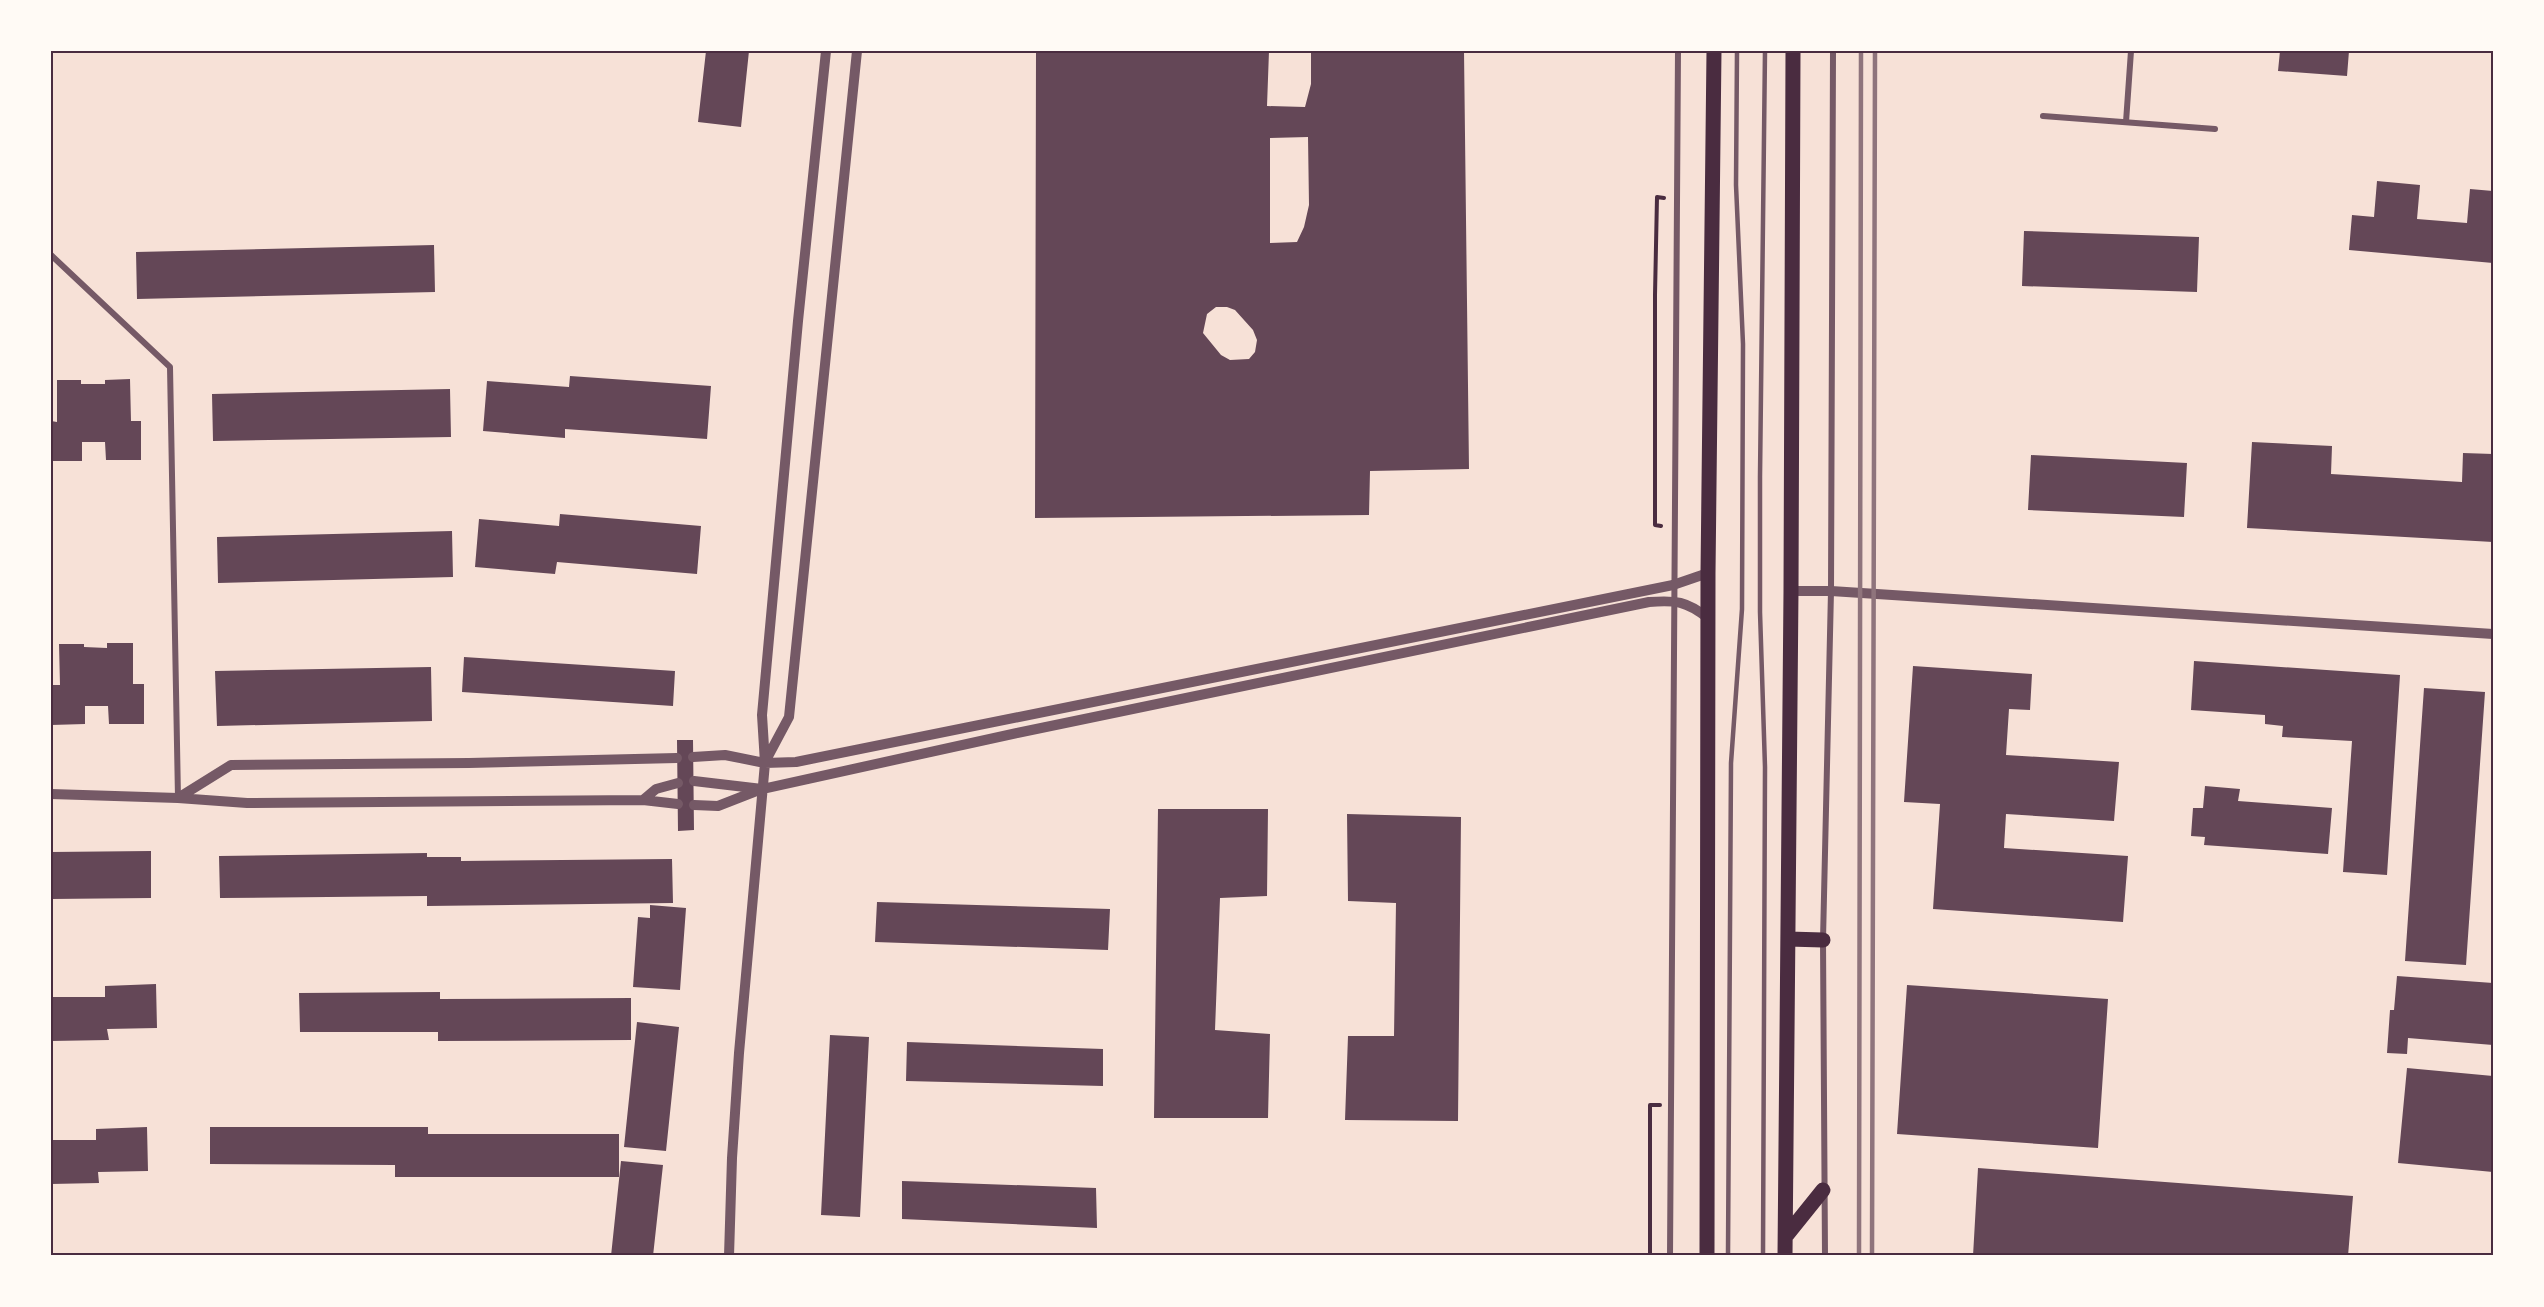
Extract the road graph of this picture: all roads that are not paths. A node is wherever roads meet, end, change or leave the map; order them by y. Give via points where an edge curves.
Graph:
1 (826, 51) edge
2 (857, 51) edge
3 (1678, 51) edge
4 (1714, 51) edge
5 (1737, 51) edge
6 (1765, 51) edge
7 (1793, 51) edge
8 (1833, 51) edge
9 (2131, 51) edge
10 (2043, 116) dead end
11 (2126, 122) junction
12 (2215, 129) dead end
13 (51, 255) edge
14 (1708, 573) junction
15 (1673, 585) junction
16 (1791, 591) junction
17 (1831, 591) junction
18 (1673, 600) junction
19 (1708, 618) junction
20 (2493, 634) edge
21 (693, 756) dead end
22 (677, 758) dead end
23 (765, 763) junction
24 (694, 782) dead end
25 (678, 783) dead end
26 (762, 789) junction
27 (51, 794) edge
28 (178, 798) junction
29 (643, 800) junction
30 (678, 804) dead end
31 (694, 805) dead end
32 (1788, 939) junction
33 (1823, 940) junction
34 (1823, 1190) junction
35 (1785, 1236) junction
36 (729, 1256) edge
37 (1670, 1256) edge
38 (1707, 1256) edge
39 (1728, 1256) edge
40 (1763, 1256) edge
41 (1785, 1256) edge
42 (1825, 1256) edge

1 - 23 street via 762,715
2 - 23 street via 789,717
3 - 15 street
4 - 14 main road
5 - 39 lane via 1743,585 1731,763
6 - 40 lane via 1760,477 1765,767
7 - 16 main road
8 - 17 street
9 - 11 street
10 - 11 street
11 - 12 street
13 - 28 street via 170,367
14 - 15 street
14 - 19 main road
15 - 18 street
15 - 23 street via 796,762
16 - 17 street
16 - 32 main road
17 - 20 street
17 - 33 street
18 - 19 street via 1692,605
18 - 26 street via 1614,609
18 - 37 street
19 - 38 main road
21 - 23 street via 725,755
22 - 28 street via 231,765
23 - 26 street
24 - 26 street
25 - 29 street via 656,789
26 - 31 street via 718,806
26 - 36 street via 739,1053
27 - 28 street
28 - 29 street via 247,803
29 - 30 street
32 - 33 main road
32 - 35 main road
33 - 34 street
34 - 35 main road
34 - 42 street
35 - 41 main road

